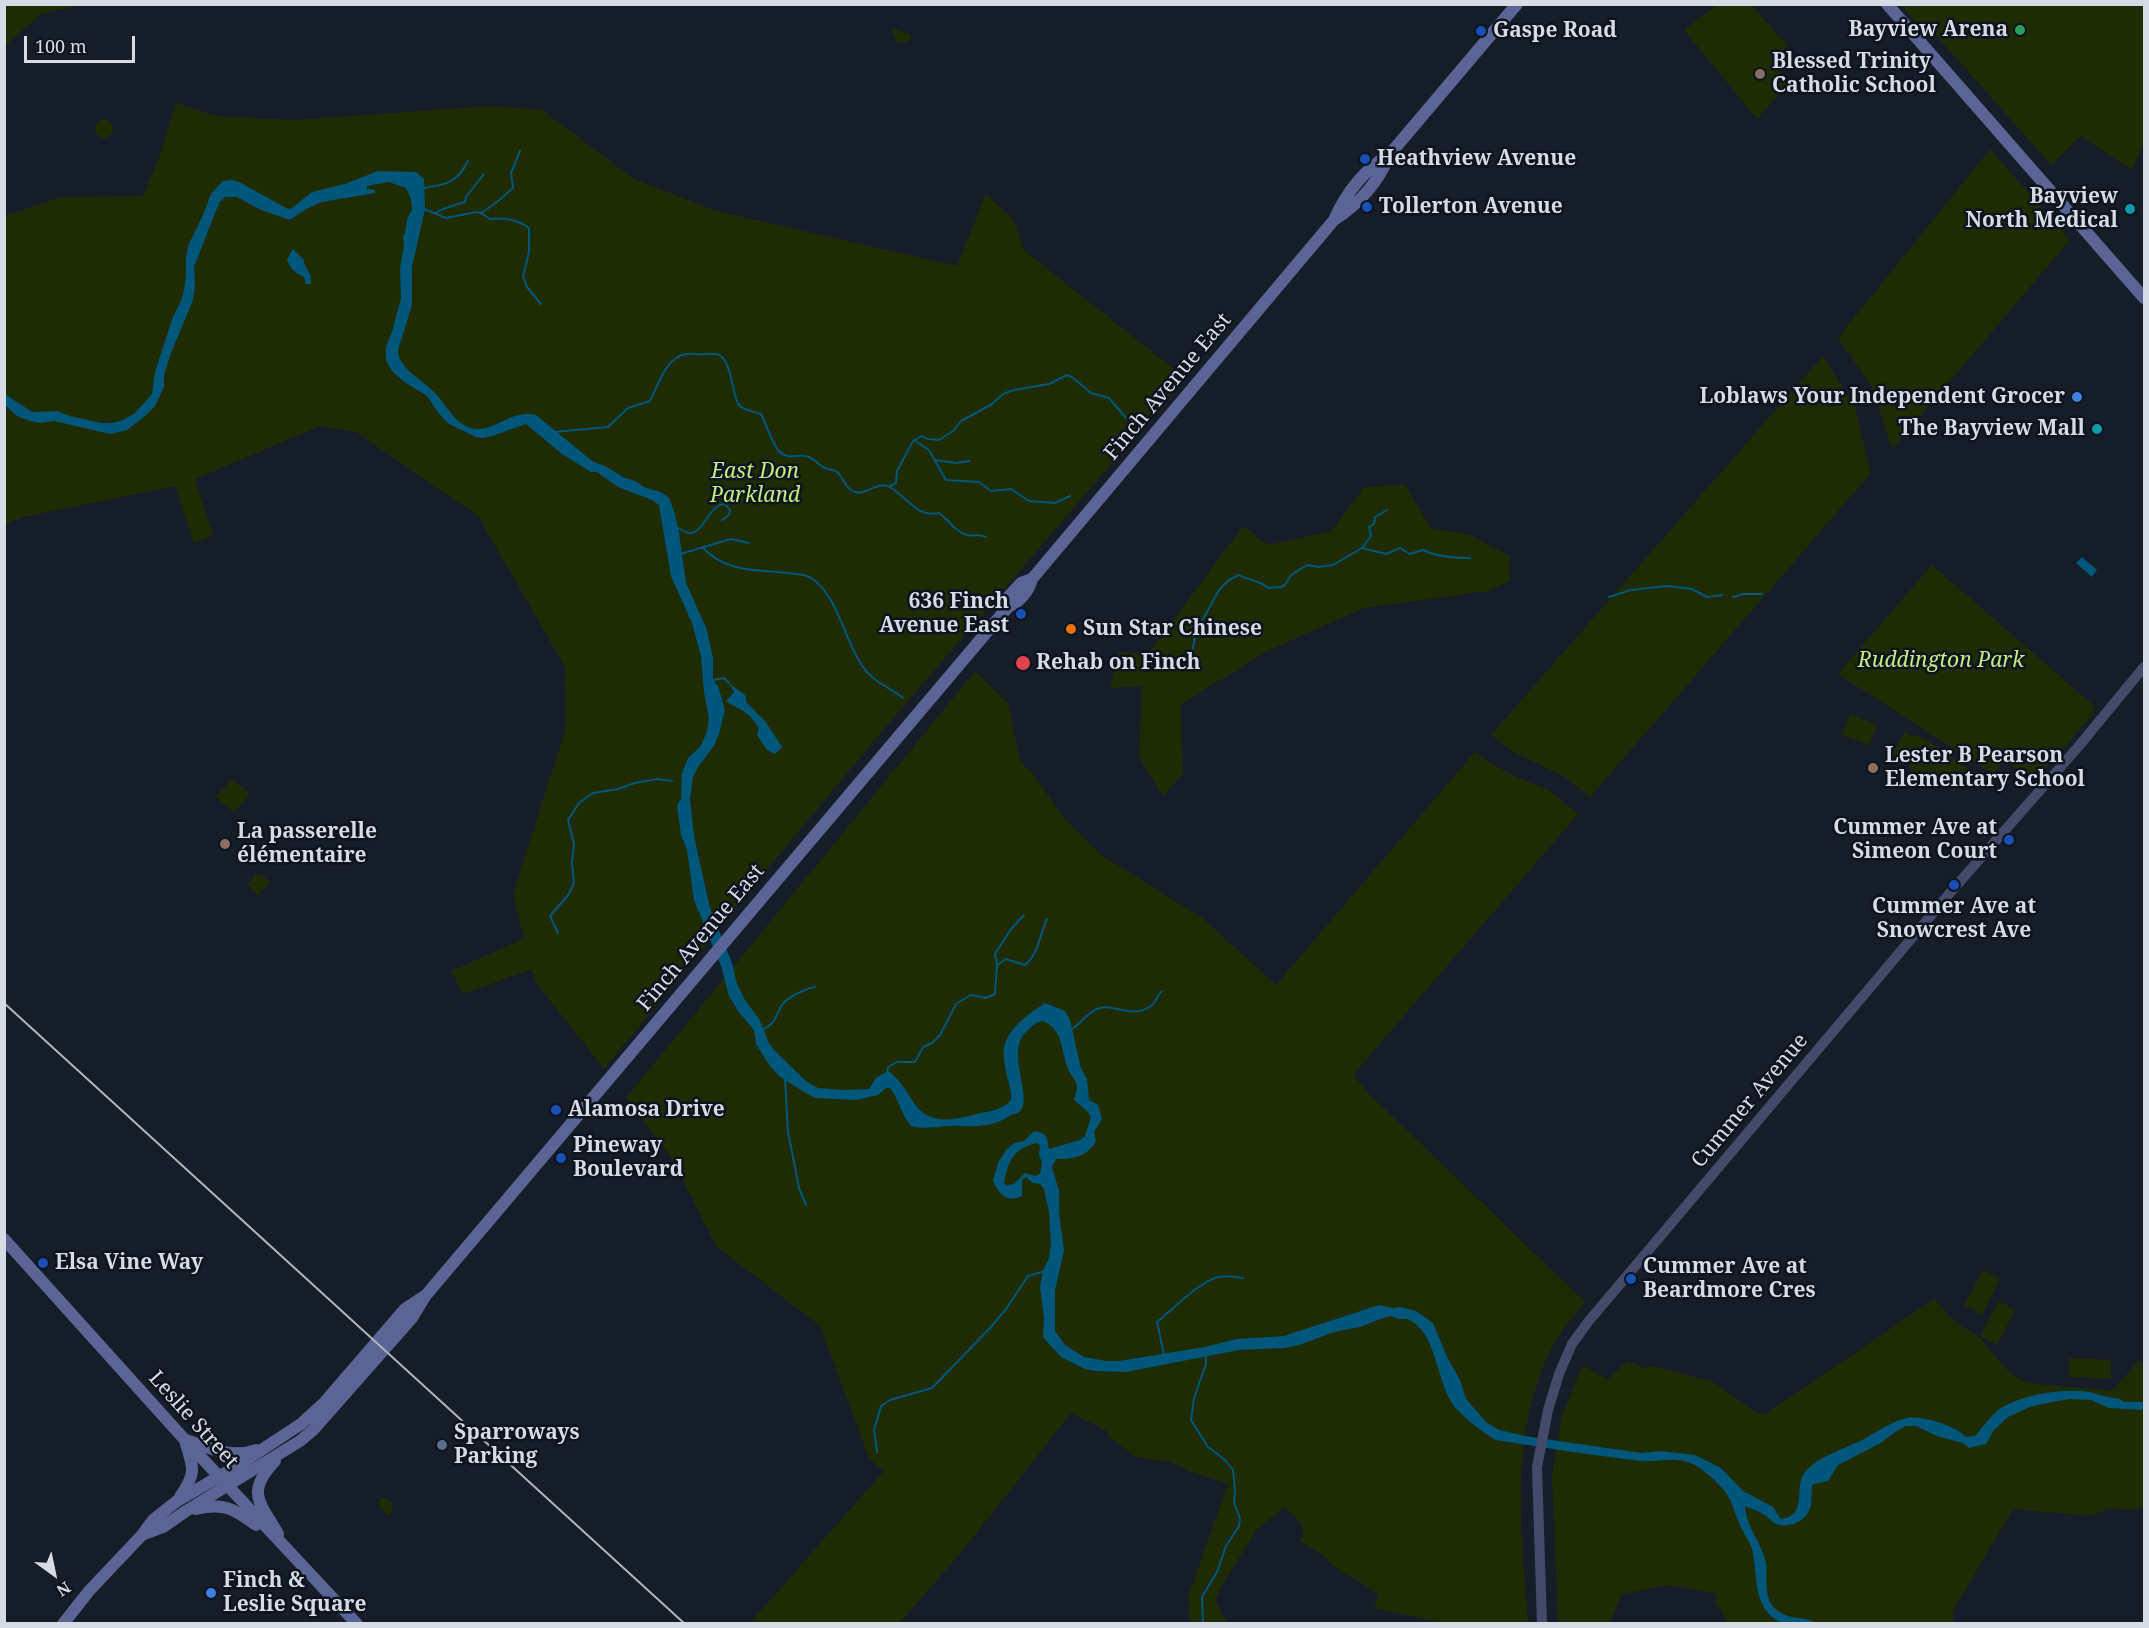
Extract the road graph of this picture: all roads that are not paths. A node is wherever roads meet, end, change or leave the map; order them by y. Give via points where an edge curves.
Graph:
1 (1517, 4) edge
2 (1887, 4) edge
3 (2145, 298) edge
4 (2145, 667) edge
5 (4, 1239) edge
6 (426, 1295) junction
7 (185, 1440) junction
8 (274, 1443) junction
9 (288, 1449) junction
10 (223, 1481) junction
11 (177, 1501) junction
12 (186, 1511) junction
13 (142, 1536) junction
14 (276, 1539) junction
15 (287, 1551) junction
16 (63, 1623) edge
17 (357, 1623) edge
18 (1542, 1623) edge

1 - 6 main road, Finch Avenue East via 1390,154 1374,163 1357,183 1343,200 1335,220 1032,579 1021,583 1008,597 1008,607
2 - 3 main road
4 - 18 street, Cummer Avenue via 1588,1322 1569,1351 1548,1410 1537,1467
5 - 7 main road, Leslie Street
6 - 8 main road, Finch Avenue East via 405,1309 324,1403
6 - 9 main road, Finch Avenue East via 412,1318 325,1419
7 - 8 main road via 235,1454
7 - 10 main road, Leslie Street
7 - 11 main road via 194,1470
8 - 10 main road, Finch Avenue East
9 - 10 main road, Finch Avenue East
9 - 15 main road via 263,1476 257,1495
10 - 11 main road, Finch Avenue East
10 - 12 main road, Finch Avenue East
10 - 14 main road, Leslie Street
11 - 13 main road, Finch Avenue East via 153,1520
12 - 13 main road, Finch Avenue East via 164,1527
12 - 14 main road via 222,1506
13 - 16 main road, Finch Avenue East
14 - 15 main road, Leslie Street
15 - 17 main road, Leslie Street

